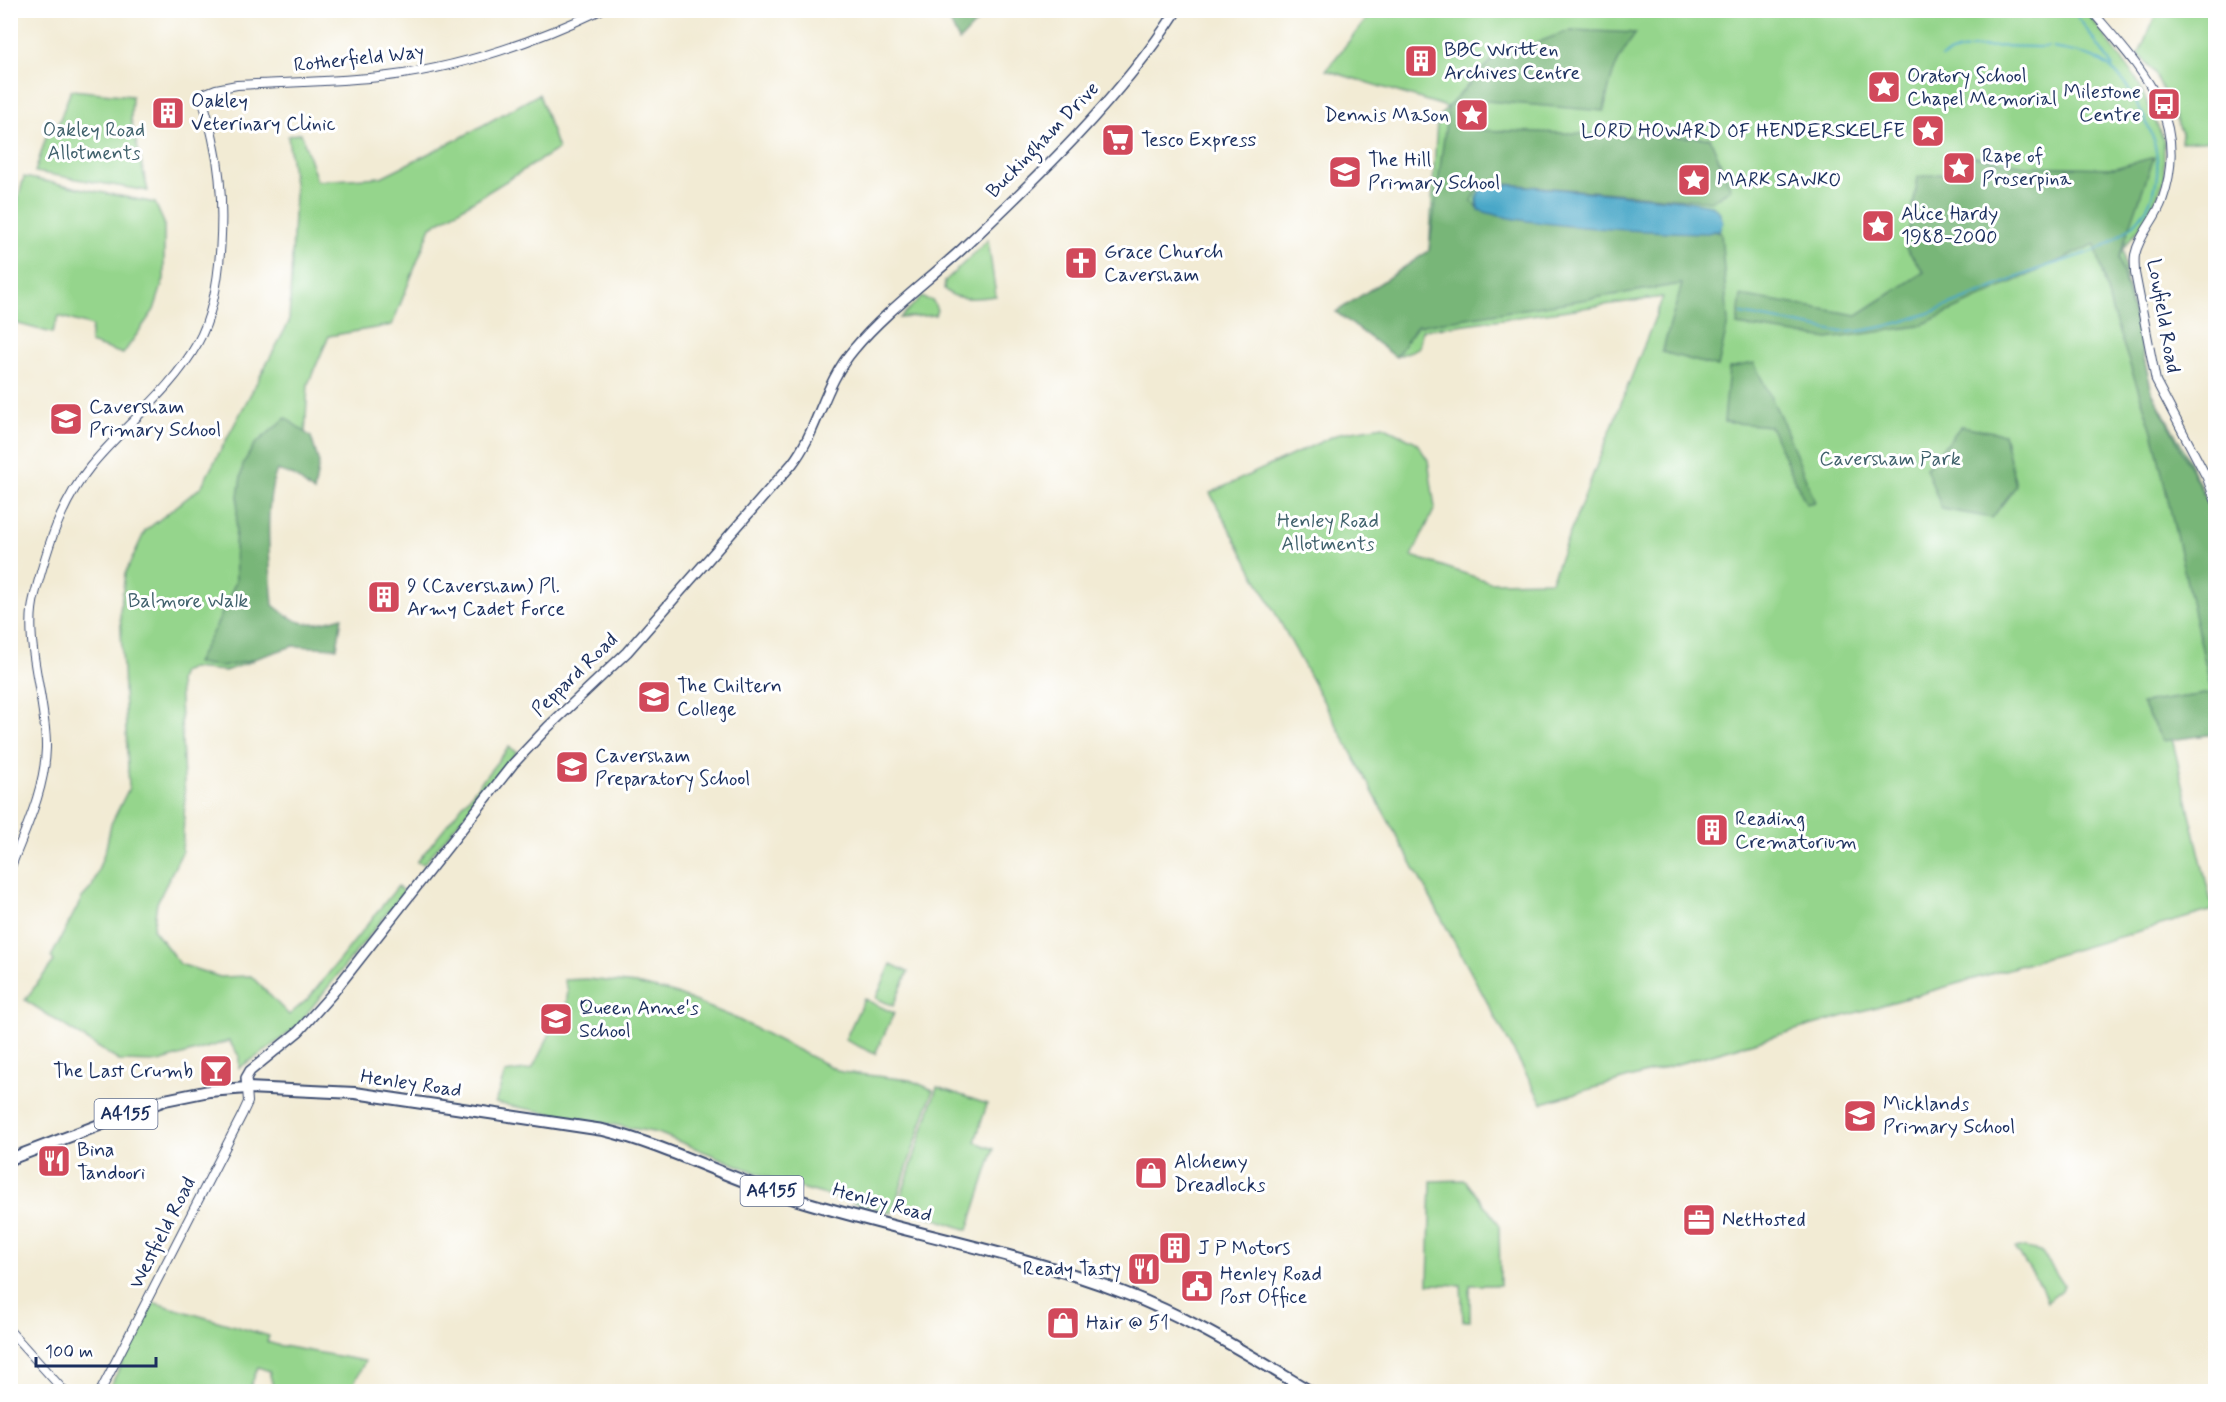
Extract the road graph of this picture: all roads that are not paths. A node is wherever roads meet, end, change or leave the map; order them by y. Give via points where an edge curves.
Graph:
1 (601, 10) edge
2 (1177, 10) edge
3 (2091, 10) edge
4 (924, 284) joint
5 (2216, 502) edge
6 (10, 869) edge
7 (247, 1088) junction
8 (10, 1159) edge
9 (10, 1331) edge
10 (65, 1392) edge
11 (100, 1392) edge
12 (1311, 1392) edge

1 - 6 street, Rotherfield Way via 526,43 437,68 389,76 254,84 201,95 214,145 220,196 213,298 205,329 190,355 144,412 89,467 55,527 32,609 45,737 43,771
2 - 4 main road, Buckingham Drive via 1087,123
3 - 5 street, Lowfield Road via 2149,81 2167,125 2169,177 2162,202 2138,246 2135,273 2156,381
4 - 7 main road, Peppard Road via 846,358 792,464 627,652 513,764 332,994 292,1036 250,1071
7 - 8 main road, A4155 via 165,1100
7 - 11 street, Westfield Road via 248,1102 242,1115
7 - 12 main road, Henley Road / A4155 via 355,1093 636,1138 781,1194 1033,1263 1125,1293 1197,1325
9 - 10 street

